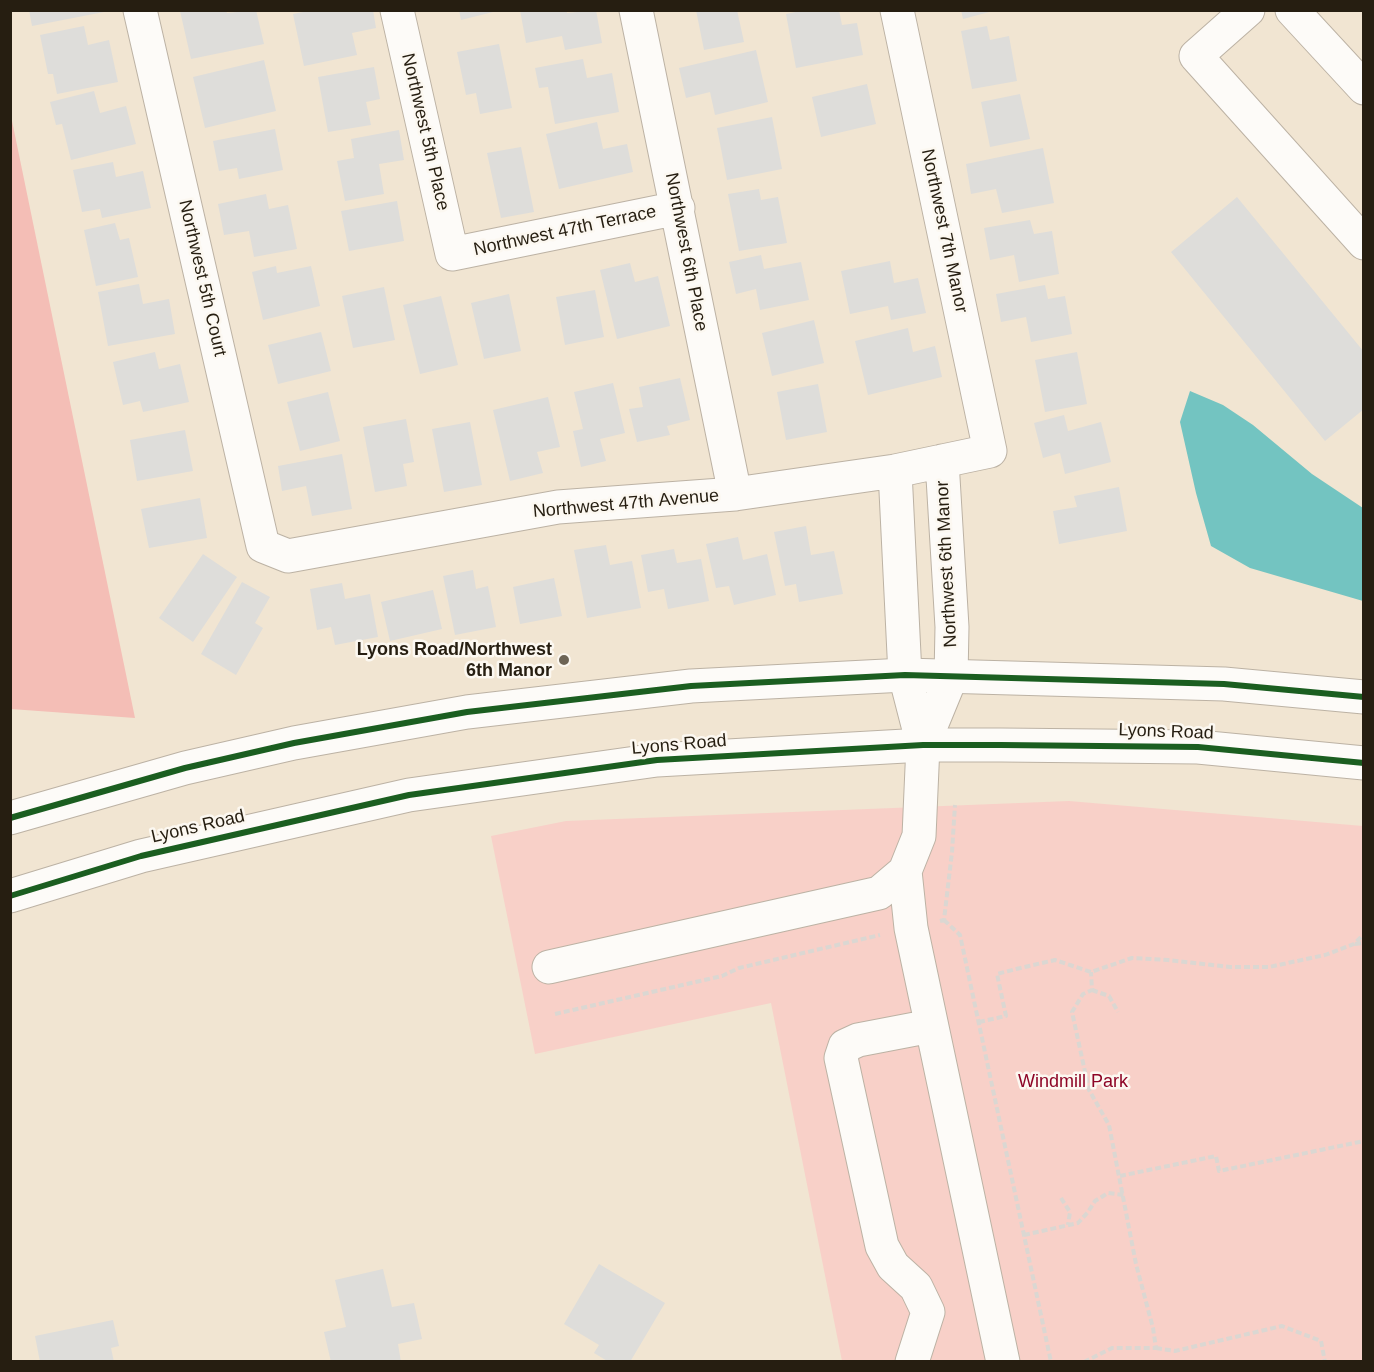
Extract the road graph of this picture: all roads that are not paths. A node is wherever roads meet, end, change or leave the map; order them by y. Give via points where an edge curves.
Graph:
1 (140, 10) edge
2 (398, 10) edge
3 (636, 10) edge
4 (897, 10) edge
5 (1248, 10) edge
6 (1292, 10) edge
7 (1364, 88) edge
8 (678, 208) junction
9 (1364, 243) edge
10 (452, 254) joint
11 (990, 451) joint
12 (942, 461) junction
13 (895, 471) junction
14 (735, 494) junction
15 (263, 546) joint
16 (905, 675) junction
17 (951, 677) junction
18 (1364, 697) edge
19 (923, 745) junction
20 (1364, 763) edge
21 (10, 818) edge
22 (905, 872) junction
23 (10, 896) edge
24 (549, 968) dead end
25 (931, 1026) junction
26 (912, 1362) edge
27 (1003, 1362) edge

1 - 15 street, Northwest 5th Court
2 - 10 street, Northwest 5th Place
3 - 8 street, Northwest 6th Place
4 - 11 street, Northwest 7th Manor
5 - 9 street via 1196,56
6 - 7 street
8 - 10 street, Northwest 47th Terrace
8 - 14 street, Northwest 6th Place
11 - 12 street, Northwest 47th Avenue
12 - 13 street, Northwest 47th Avenue
12 - 17 street, Northwest 6th Manor via 952,627
13 - 14 street, Northwest 47th Avenue
13 - 16 street
14 - 15 street, Northwest 47th Avenue via 558,507 288,556
16 - 17 street
16 - 19 street
16 - 21 street via 691,686 467,711 250,752
17 - 18 street via 1224,684
17 - 19 street, Northwest 6th Manor
19 - 20 street, Lyons Road via 1198,747
19 - 22 street via 919,836
19 - 23 street, Lyons Road via 657,760 409,795 141,856
22 - 24 street via 879,893
22 - 25 street via 914,946
25 - 26 street via 858,1040 845,1046 841,1058 882,1246 893,1266 916,1287 928,1312
25 - 27 street

